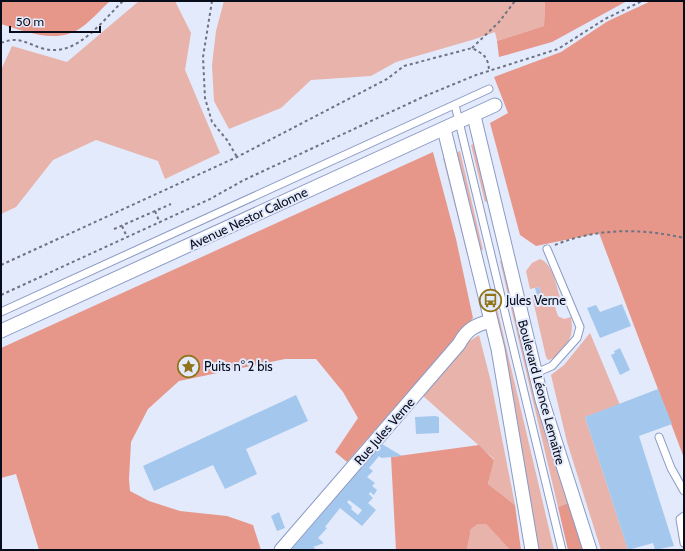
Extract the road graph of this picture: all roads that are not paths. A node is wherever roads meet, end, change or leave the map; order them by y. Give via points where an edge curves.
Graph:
1 (489, 89) dead end
2 (455, 105) junction
3 (495, 105) dead end
4 (474, 116) junction
5 (459, 122) junction
6 (444, 129) junction
7 (546, 249) road end
8 (1, 312) edge
9 (491, 321) junction
10 (1, 331) edge
11 (536, 373) junction
12 (659, 436) dead end
13 (684, 492) edge
14 (684, 516) edge
15 (684, 543) edge
16 (281, 550) edge
17 (532, 550) edge
18 (562, 550) edge
19 (590, 550) edge

1 - 2 lane
2 - 5 lane
2 - 8 lane
3 - 4 street, Avenue Nestor Calonne
4 - 5 street, Avenue Nestor Calonne
4 - 11 street, Boulevard Léonce Lemaître
5 - 6 street, Avenue Nestor Calonne
5 - 18 lane
6 - 9 street
6 - 10 street, Avenue Nestor Calonne
7 - 11 lane via 580,327 577,338 552,366
9 - 16 street, Rue Jules Verne via 474,325 465,333 459,344
9 - 17 street via 505,387
11 - 19 street, Boulevard Léonce Lemaître via 544,408
12 - 13 lane via 671,468
14 - 15 lane via 680,519

